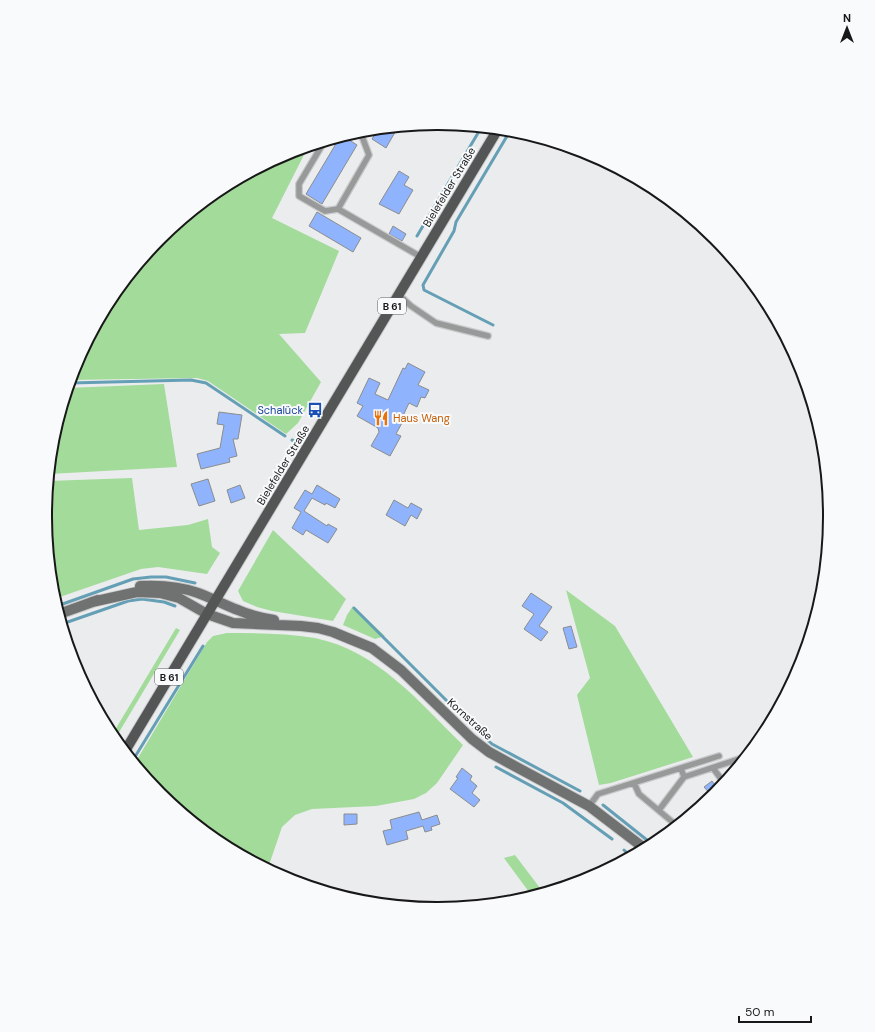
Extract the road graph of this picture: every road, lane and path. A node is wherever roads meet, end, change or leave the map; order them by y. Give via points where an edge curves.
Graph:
1 (495, 135) edge
2 (363, 138) edge
3 (320, 149) edge
4 (338, 209) junction
5 (421, 257) junction
6 (399, 295) junction
7 (488, 336) dead end
8 (216, 600) junction
9 (92, 602) junction
10 (64, 612) edge
11 (207, 614) junction
12 (301, 626) junction
13 (128, 746) edge
14 (719, 756) dead end
15 (735, 760) edge
16 (681, 768) junction
17 (712, 768) junction
18 (684, 776) junction
19 (720, 778) edge
20 (634, 783) junction
21 (589, 806) junction
22 (659, 810) junction
23 (672, 822) edge
24 (639, 844) edge

1 - 5 main road, Bielefelder Straße / B 61
2 - 4 lane via 370,155
3 - 4 lane via 299,184 299,196 325,211
4 - 5 lane
5 - 6 main road, Bielefelder Straße / B 61
6 - 7 lane via 436,323
6 - 8 main road, Bielefelder Straße / B 61
8 - 9 street, Kornstraße via 182,588 160,585 136,587
8 - 11 main road, Bielefelder Straße / B 61
8 - 12 street, Kornstraße via 263,618
9 - 10 street
9 - 11 street, Kornstraße via 136,592 160,593 179,598
11 - 12 street, Kornstraße via 232,623
11 - 13 main road, Bielefelder Straße / B 61
12 - 21 street, Kornstraße via 372,648 401,670 472,739 490,752
14 - 16 lane
15 - 17 lane
16 - 18 lane
16 - 20 lane
17 - 18 lane
17 - 19 lane
18 - 22 lane
20 - 21 lane via 598,794
20 - 22 lane via 640,794
21 - 24 street, Kornstraße
22 - 23 lane

